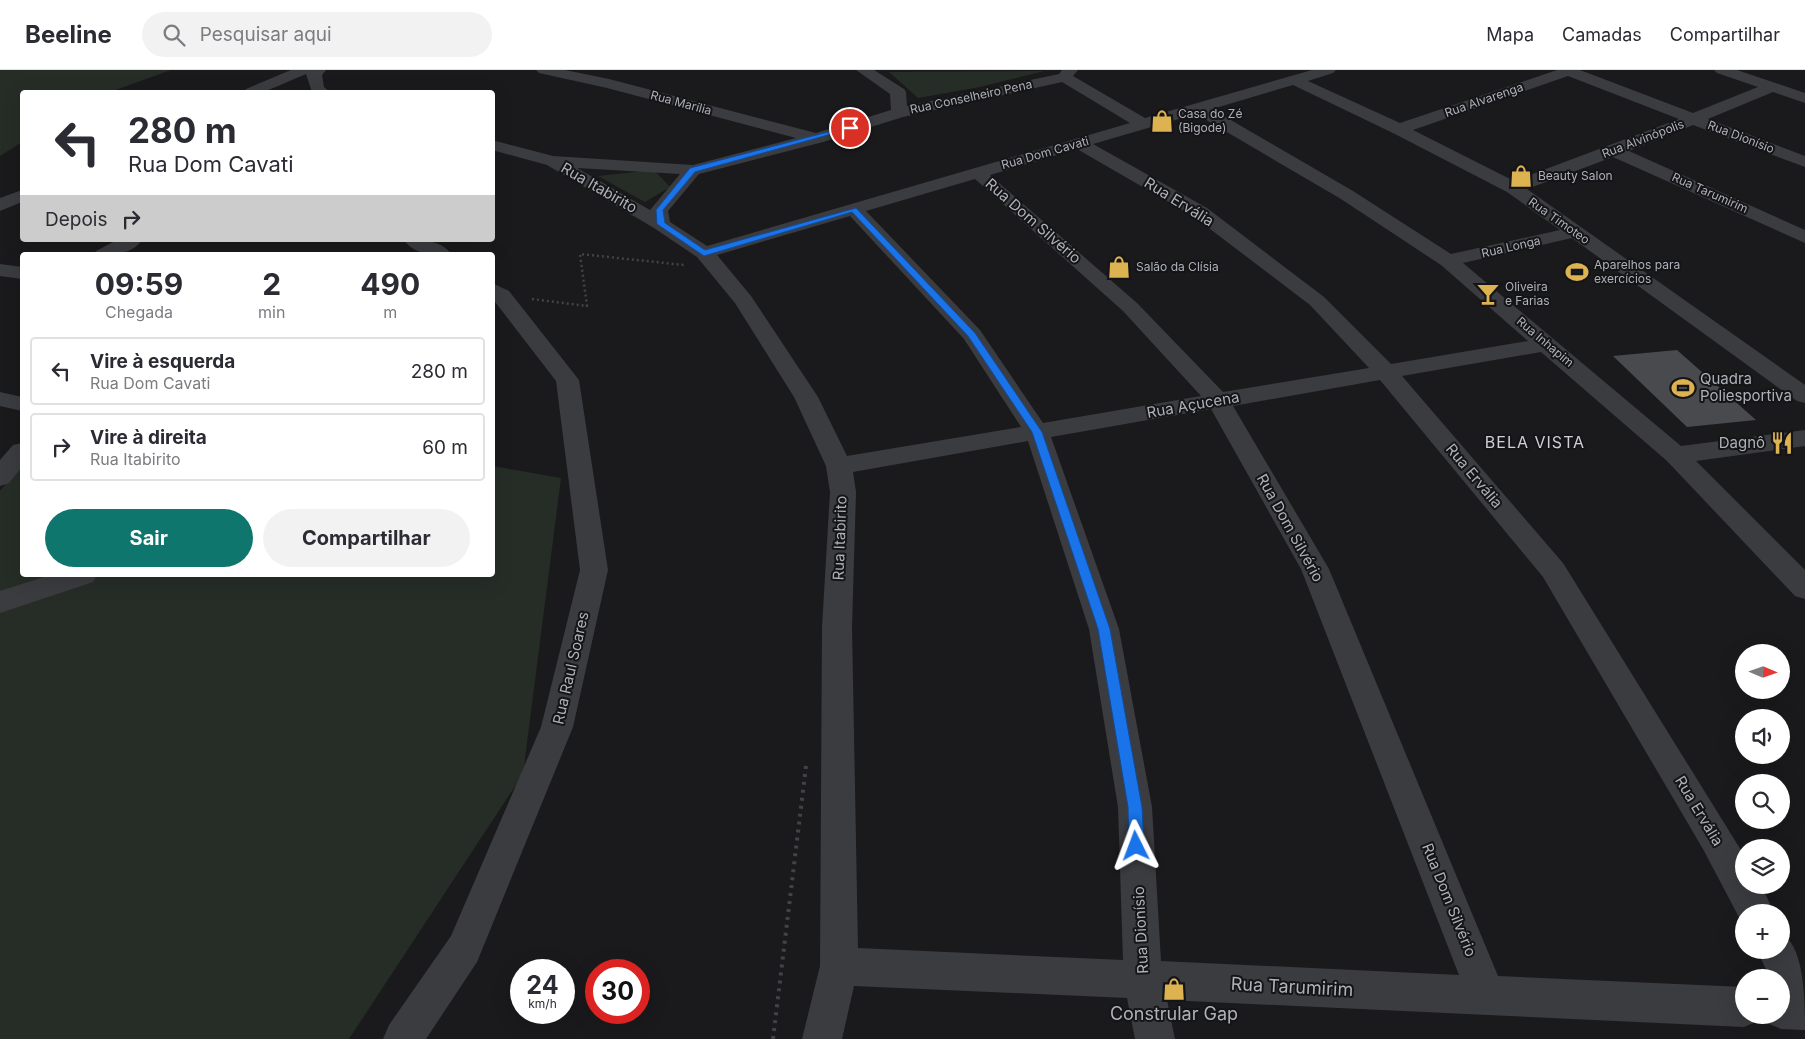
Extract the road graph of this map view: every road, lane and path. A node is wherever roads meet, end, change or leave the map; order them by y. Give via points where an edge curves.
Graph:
1 (304, 70) edge
2 (318, 70) edge
3 (544, 70) edge
4 (864, 70) edge
5 (1328, 70) edge
6 (1722, 70) edge
7 (1567, 71) edge
8 (1067, 74) edge
9 (1294, 80) junction
10 (1772, 87) junction
11 (257, 90) edge
12 (319, 90) edge
13 (1805, 98) edge
14 (1198, 108) junction
15 (899, 113) junction
16 (1694, 119) junction
17 (1143, 124) junction
18 (1399, 129) junction
19 (817, 138) junction
20 (1079, 143) junction
21 (495, 146) edge
22 (1614, 151) junction
23 (553, 161) junction
24 (1805, 162) edge
25 (693, 170) junction
26 (978, 173) junction
27 (1513, 188) junction
28 (20, 196) edge
29 (0, 205) edge
30 (854, 209) junction
31 (661, 224) junction
32 (1574, 232) junction
33 (1805, 237) edge
34 (128, 242) edge
35 (418, 242) edge
36 (109, 252) edge
37 (436, 252) edge
38 (695, 256) junction
39 (1448, 261) junction
40 (0, 270) edge
41 (20, 273) edge
42 (497, 292) edge
43 (1548, 344) junction
44 (1386, 372) junction
45 (1805, 396) edge
46 (0, 399) edge
47 (1218, 401) junction
48 (20, 404) edge
49 (1037, 432) junction
50 (1805, 438) edge
51 (20, 453) edge
52 (1676, 455) junction
53 (839, 466) junction
54 (0, 477) edge
55 (77, 577) edge
56 (1805, 588) edge
57 (0, 602) edge
58 (807, 759) dead end
59 (1752, 904) edge
60 (1781, 959) edge
61 (840, 966) junction
62 (1143, 980) junction
63 (1487, 996) junction
64 (1805, 1004) edge
65 (1735, 1007) edge
66 (1790, 1009) edge
67 (1805, 1010) edge
68 (403, 1039) edge
69 (773, 1039) edge
70 (822, 1039) edge
71 (1155, 1039) edge

1 - 11 street
2 - 12 street via 314,74
3 - 19 street, Rua Marília
4 - 15 street, Rua Conselheiro Pena via 898,92
5 - 9 street, Rua Dom Cavati
6 - 10 street
7 - 16 street, Rua Dionísio
7 - 18 street, Rua Alvarenga
8 - 15 street, Rua Conselheiro Pena
8 - 17 street
9 - 14 street, Rua Dom Cavati
9 - 18 street, Rua Timoteo
10 - 13 street
10 - 16 street, Rua Alvinópolis
14 - 17 street, Rua Dom Cavati
14 - 39 street, Rua Inhapim via 1347,195
15 - 19 street, Rua Conselheiro Pena
16 - 22 street, Rua Alvinópolis
16 - 24 street, Rua Dionísio
17 - 20 street, Rua Dom Cavati
18 - 27 street, Rua Timoteo
19 - 25 street, Rua Conselheiro Pena
20 - 26 street, Rua Dom Cavati
20 - 44 street, Rua Ervália via 1208,218 1317,302
21 - 23 street, Rua Itabirito
22 - 27 street, Rua Alvinópolis
22 - 33 street, Rua Tarumirim
23 - 25 street, Rua Itabirito
23 - 31 street, Rua Itabirito
25 - 31 street via 659,210
26 - 30 street, Rua Dom Cavati
26 - 47 street, Rua Dom Silvério via 1130,307
27 - 32 street, Rua Timoteo
28 - 29 street
30 - 38 street, Rua Dom Cavati
30 - 49 street, Rua Dionísio via 972,335
31 - 38 street, Rua Itabirito
32 - 39 street, Rua Longa
32 - 45 street, Rua Timoteo
34 - 36 street
35 - 37 street
38 - 42 path via 691,266 580,254 586,306
38 - 53 street, Rua Itabirito via 744,300 806,397
39 - 43 street, Rua Inhapim
40 - 41 street
42 - 68 street, Rua Raul Soares via 567,380 594,570 557,727 464,949
43 - 44 street, Rua Açucena
43 - 52 street, Rua Inhapim
44 - 47 street, Rua Açucena
44 - 59 street, Rua Ervália via 1553,570
46 - 48 street
47 - 49 street, Rua Açucena
47 - 63 street, Rua Dom Silvério via 1315,569
49 - 53 street, Rua Açucena
49 - 62 street, Rua Dionísio via 1104,629 1135,807
50 - 52 street
51 - 54 street
52 - 56 street, Rua Inhapim
53 - 61 street, Rua Itabirito via 843,492 836,627
55 - 57 street
58 - 69 path
60 - 64 street
61 - 62 street, Rua Tarumirim
61 - 70 street, Rua Itabirito
62 - 63 street, Rua Tarumirim
62 - 71 street, Rua Dionísio
63 - 65 street, Rua Tarumirim
66 - 67 street

